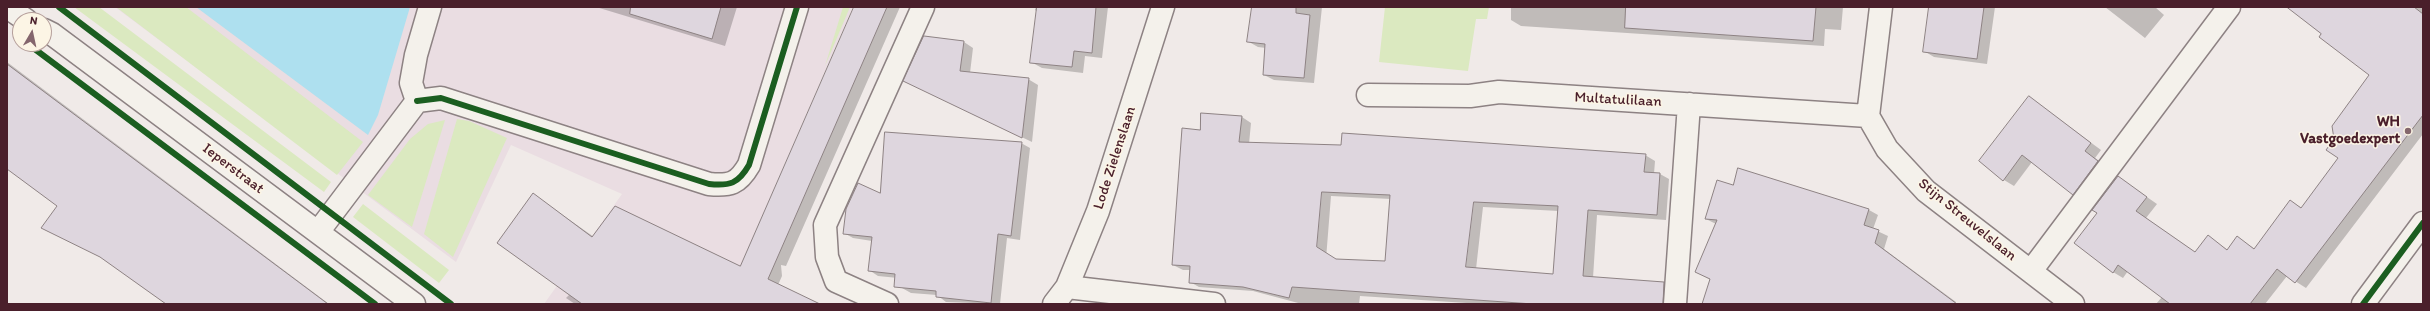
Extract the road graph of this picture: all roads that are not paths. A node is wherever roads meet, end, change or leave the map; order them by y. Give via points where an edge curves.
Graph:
1 (430, 7) edge
2 (797, 7) edge
3 (923, 7) edge
4 (1163, 7) edge
5 (1881, 7) edge
6 (2229, 7) edge
7 (52, 31) edge
8 (1368, 95) dead end
9 (417, 101) junction
10 (1690, 104) junction
11 (1868, 116) junction
12 (2423, 223) edge
13 (318, 232) junction
14 (2031, 271) junction
15 (1067, 287) junction
16 (414, 304) edge
17 (887, 304) edge
18 (1054, 304) edge
19 (1214, 304) edge
20 (1675, 304) edge
21 (2073, 304) edge
22 (2363, 304) edge

1 - 9 street via 411,83
2 - 9 street via 749,165 742,178 726,186 709,184 441,98
3 - 17 street via 825,225 827,257 836,281
4 - 15 street, Lode Zielenslaan via 1098,211
5 - 11 street
6 - 14 street
7 - 13 street, Ieperstraat
8 - 10 street, Multatulilaan via 1470,96 1499,92
9 - 13 street
10 - 11 street, Multatulilaan
10 - 20 street
11 - 14 street, Stijn Streuvelslaan via 1887,149 1926,191
12 - 22 street
13 - 16 street, Ieperstraat
14 - 21 street, Stijn Streuvelslaan
15 - 18 street, Lode Zielenslaan
15 - 19 street

